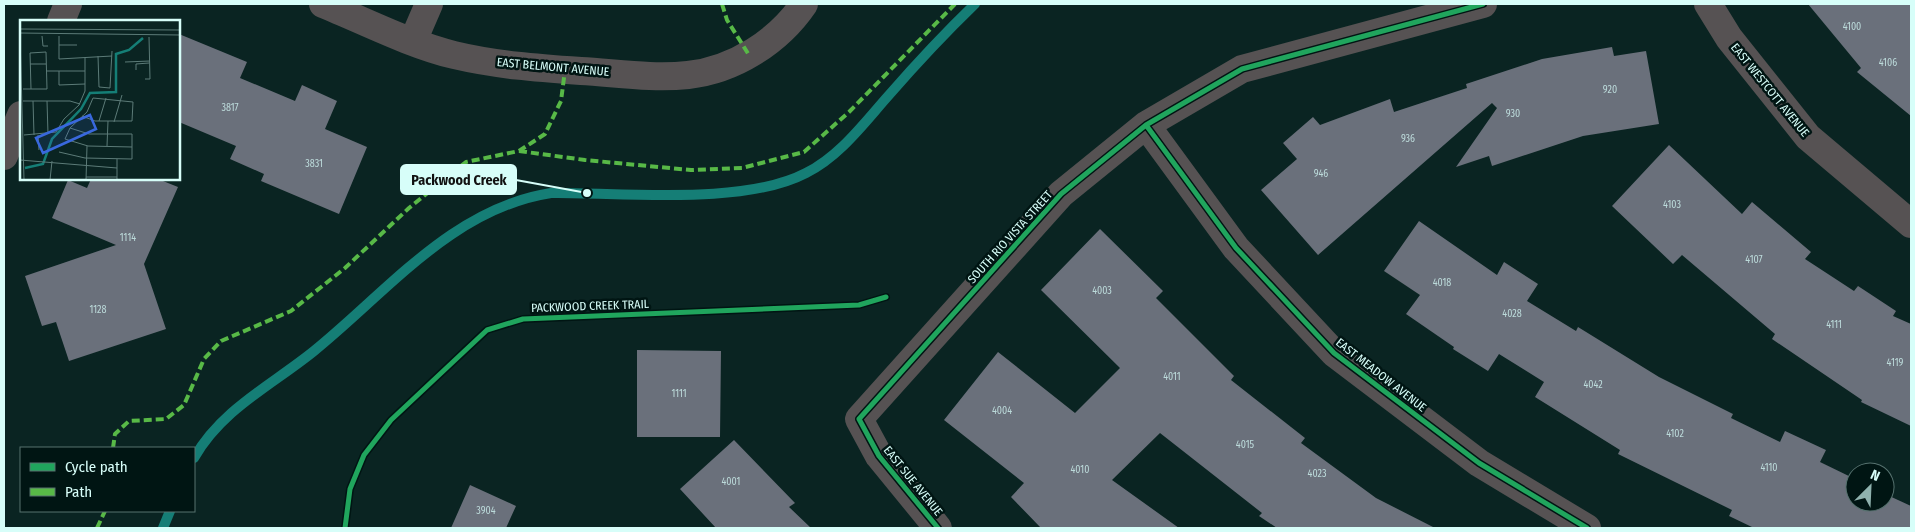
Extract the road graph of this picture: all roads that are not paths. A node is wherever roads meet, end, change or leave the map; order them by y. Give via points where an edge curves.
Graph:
1 (68, 4) edge
2 (323, 4) edge
3 (429, 4) edge
4 (804, 4) edge
5 (1483, 4) edge
6 (1708, 4) edge
7 (61, 20) edge
8 (413, 41) junction
9 (20, 117) edge
10 (1146, 125) junction
11 (4, 156) edge
12 (1911, 224) edge
13 (859, 419) joint
14 (938, 528) edge
15 (1587, 528) edge

1 - 7 street
2 - 8 street, EAST BELMONT AVENUE
3 - 8 street
4 - 8 street, EAST BELMONT AVENUE via 771,41 731,63 689,75 511,66 452,54
5 - 10 street, SOUTH RIO VISTA STREET via 1242,69
6 - 12 street, EAST WESTCOTT AVENUE via 1729,38 1808,137
9 - 11 street
10 - 13 street, SOUTH RIO VISTA STREET via 1061,194
10 - 15 street, EAST MEADOW AVENUE via 1236,248 1334,353 1479,463
13 - 14 street, EAST SUE AVENUE via 879,456

